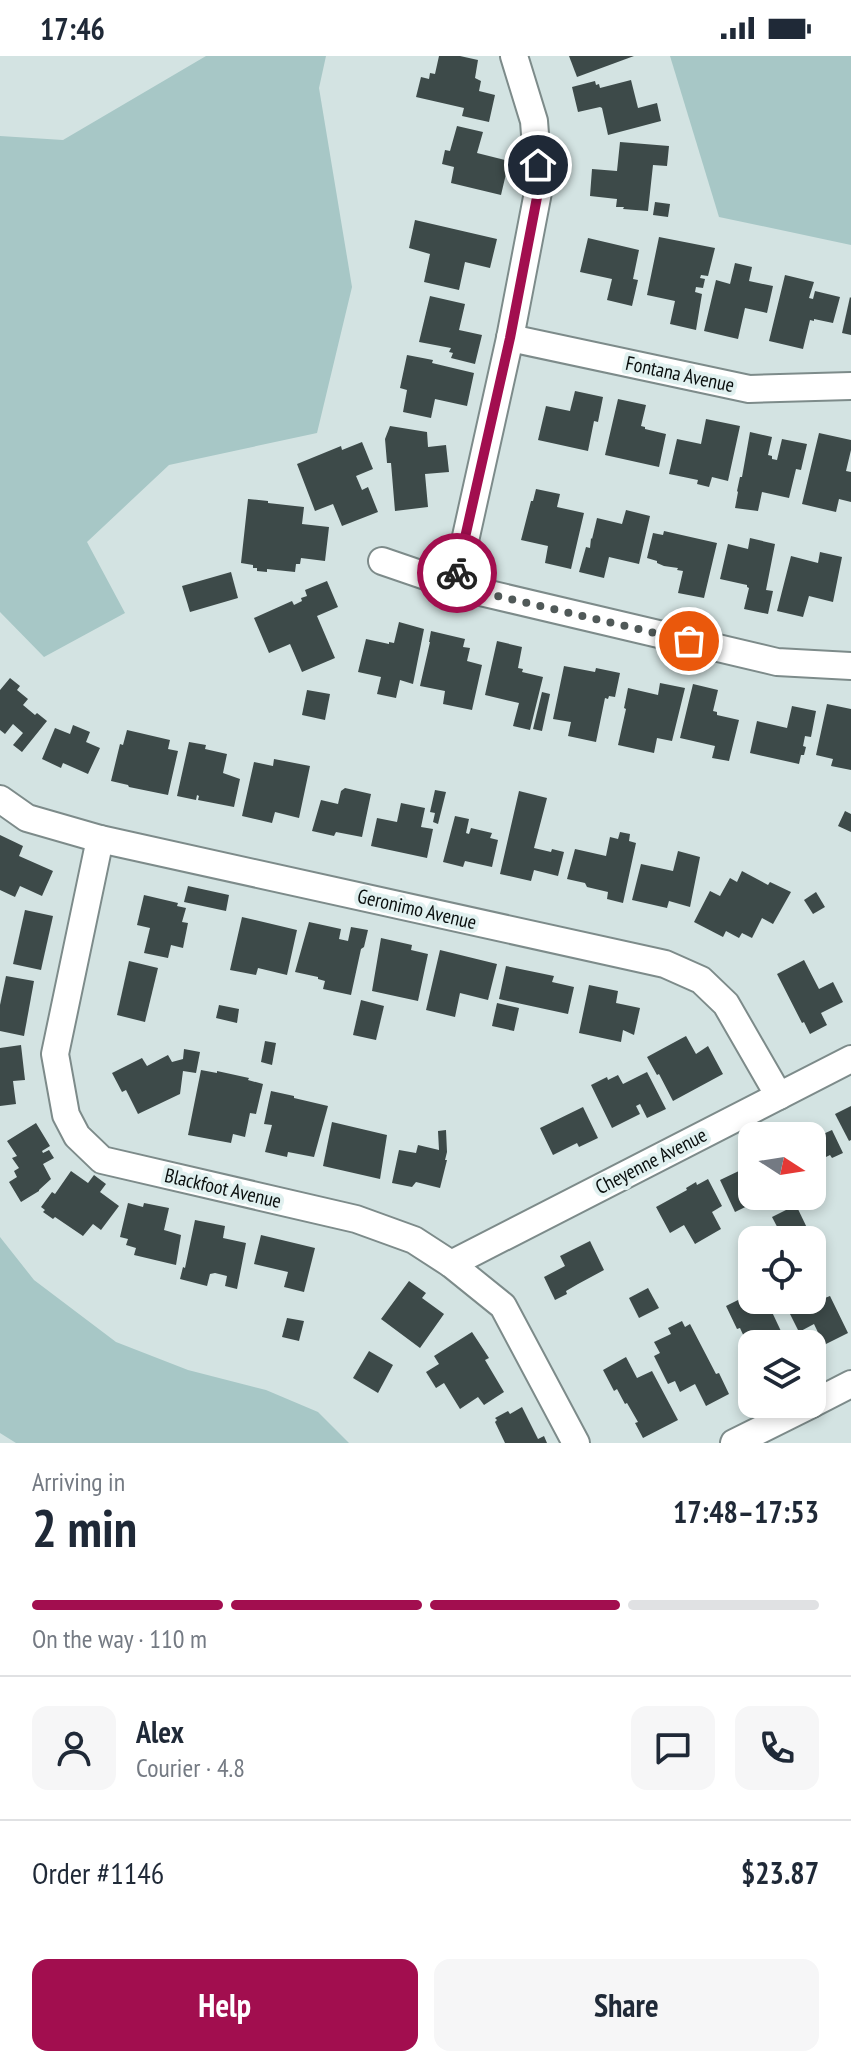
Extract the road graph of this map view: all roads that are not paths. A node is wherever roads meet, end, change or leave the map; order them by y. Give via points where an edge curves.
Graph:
1 (514, 56) edge
2 (510, 338) junction
3 (851, 386) edge
4 (382, 561) dead end
5 (455, 586) junction
6 (851, 666) edge
7 (0, 799) edge
8 (100, 839) junction
9 (851, 1059) edge
10 (779, 1096) junction
11 (451, 1264) junction
12 (851, 1384) edge
13 (826, 1397) edge
14 (784, 1418) edge
15 (576, 1443) edge
16 (734, 1443) edge

1 - 2 street via 534,121 539,187
2 - 3 street, Fontana Avenue via 749,389
2 - 5 street
4 - 5 street
5 - 6 street via 777,662
7 - 8 street, Geronimo Avenue via 27,818
8 - 10 street, Geronimo Avenue via 665,964 701,980 726,1004
8 - 11 street, Blackfoot Avenue via 55,1054 66,1115 77,1136 102,1160 356,1219 414,1240
9 - 10 street, Cheyenne Avenue
10 - 11 street, Cheyenne Avenue
11 - 15 street, Blackfoot Avenue via 503,1306
12 - 13 street
14 - 16 street

